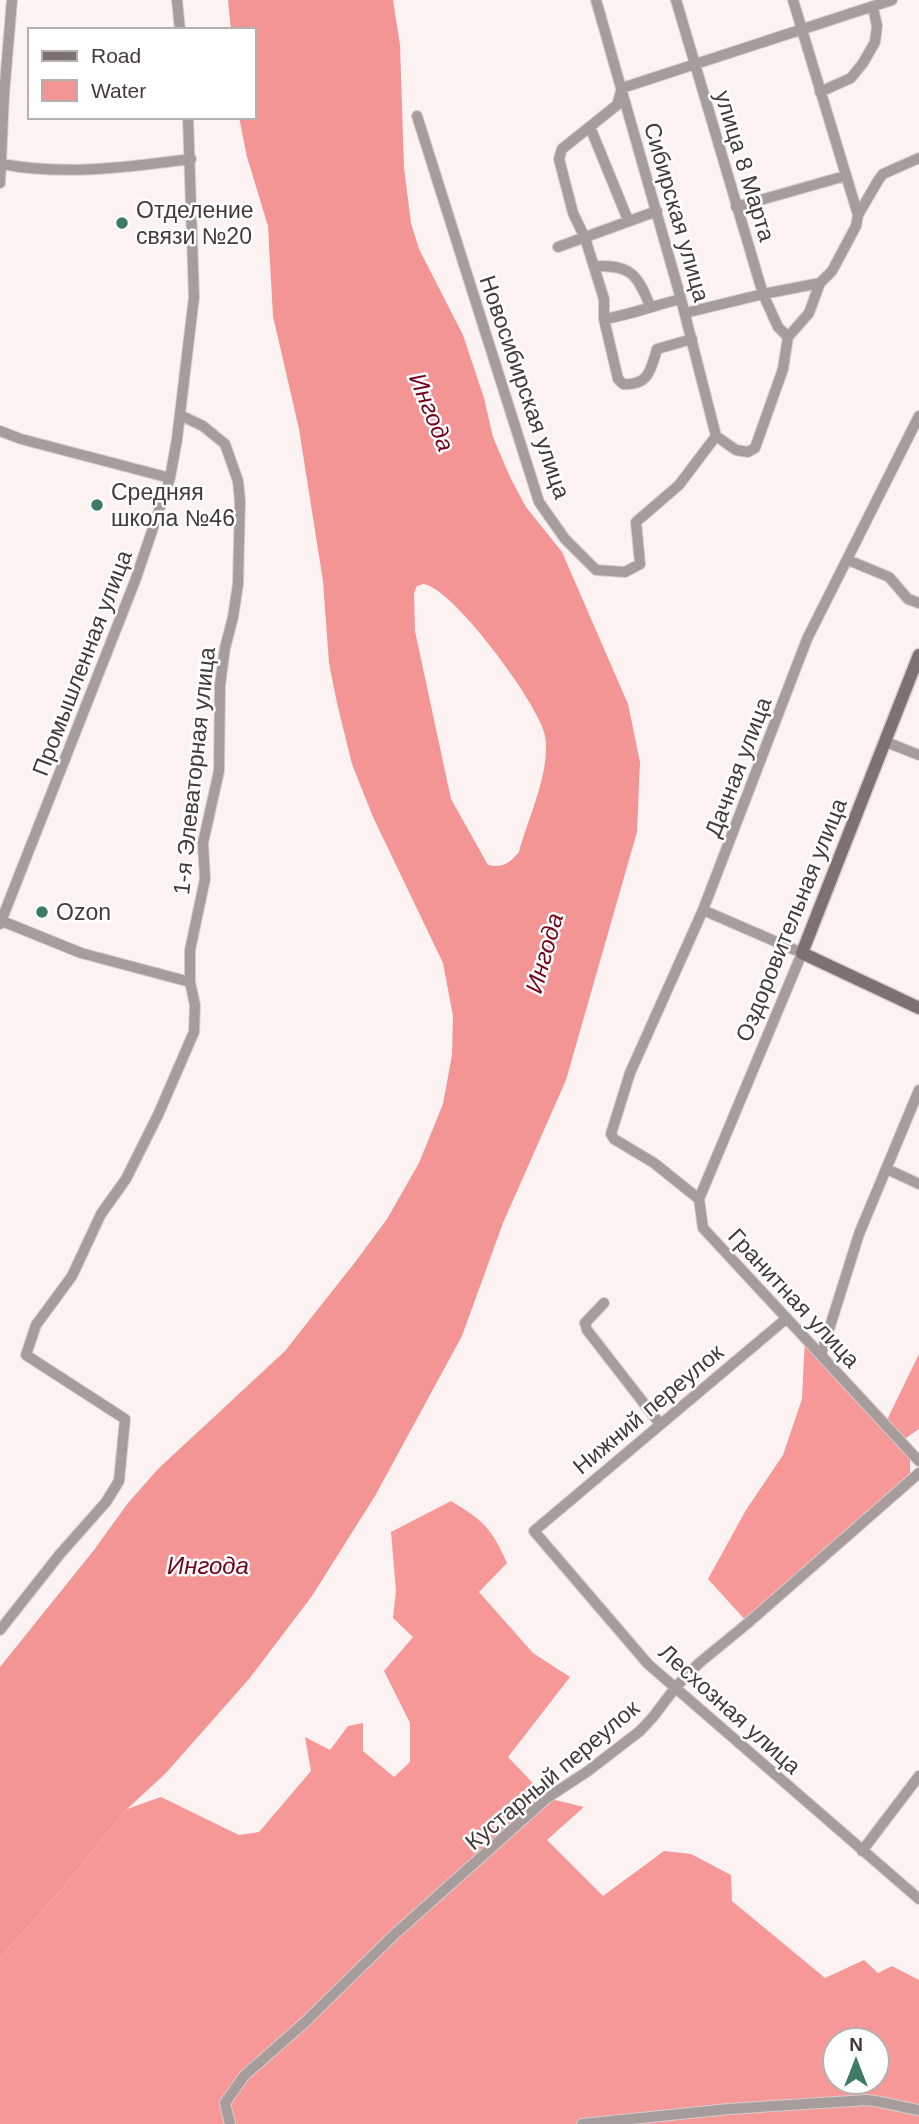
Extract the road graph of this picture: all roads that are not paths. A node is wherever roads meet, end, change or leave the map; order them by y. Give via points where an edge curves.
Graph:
1 (12, 0) edge
2 (177, 0) edge
3 (596, 0) edge
4 (676, 0) edge
5 (793, 0) edge
6 (892, 0) edge
7 (873, 7) junction
8 (4, 27) edge
9 (180, 28) edge
10 (802, 31) junction
11 (695, 65) junction
12 (622, 88) junction
13 (820, 92) junction
14 (417, 116) dead end
15 (188, 119) edge
16 (590, 127) junction
17 (919, 158) edge
18 (191, 159) junction
19 (2, 164) edge
20 (845, 176) junction
21 (0, 183) edge
22 (736, 207) junction
23 (657, 211) junction
24 (858, 215) junction
25 (628, 220) junction
26 (585, 238) junction
27 (558, 247) dead end
28 (594, 266) junction
29 (820, 283) junction
30 (763, 294) junction
31 (681, 299) junction
32 (650, 306) junction
33 (685, 313) junction
34 (604, 319) junction
35 (788, 337) junction
36 (692, 339) junction
37 (180, 415) junction
38 (919, 416) edge
39 (0, 431) edge
40 (716, 436) junction
41 (170, 478) junction
42 (848, 560) junction
43 (919, 603) edge
44 (919, 655) edge
45 (886, 742) junction
46 (919, 755) edge
47 (703, 910) junction
48 (1, 923) edge
49 (802, 953) junction
50 (190, 982) junction
51 (919, 1008) edge
52 (919, 1091) edge
53 (887, 1169) junction
54 (919, 1184) edge
55 (699, 1199) junction
56 (604, 1303) dead end
57 (787, 1318) junction
58 (821, 1355) junction
59 (660, 1424) junction
60 (919, 1461) edge
61 (919, 1473) edge
62 (534, 1531) joint
63 (0, 1630) edge
64 (675, 1688) junction
65 (919, 1776) edge
66 (862, 1851) junction
67 (919, 1899) edge
68 (919, 2110) edge
69 (228, 2120) edge
70 (582, 2124) edge

1 - 8 street
2 - 9 street
3 - 12 street, Сибирская улица
4 - 11 street, улица 8 Марта
5 - 10 street
6 - 7 street
7 - 10 street
7 - 13 street via 875,42 863,63 851,78
8 - 19 street
10 - 11 street
10 - 13 street
11 - 12 street
11 - 22 street, улица 8 Марта
12 - 16 street via 617,105
12 - 23 street, Сибирская улица
13 - 20 street
14 - 40 street, Новосибирская улица via 539,502 565,539 596,570 625,572 640,564 636,522 678,485
15 - 18 street, Промышленная улица
16 - 25 street
16 - 26 street via 562,149 559,159 573,214
17 - 24 street via 883,174
18 - 19 street via 105,169
18 - 37 street, Промышленная улица via 194,297
19 - 21 street
20 - 22 street
20 - 24 street
22 - 30 street, улица 8 Марта
23 - 25 street
23 - 31 street, Сибирская улица
24 - 29 street via 832,271
25 - 26 street
26 - 27 street
26 - 28 street
28 - 32 street via 626,269 640,280
28 - 34 street via 604,299
29 - 30 street
29 - 35 street via 809,313
30 - 33 street
30 - 35 street, улица 8 Марта
31 - 32 street
31 - 33 street, Сибирская улица
32 - 34 street
33 - 36 street, Сибирская улица
34 - 36 street via 623,384 633,385 652,371 657,349
35 - 40 street via 783,369 755,448 736,450
36 - 40 street, Сибирская улица
37 - 41 street, Промышленная улица
37 - 50 street, 1-я Элеваторная улица via 225,444 240,501 238,584 223,666 219,771 203,843 205,879 190,950
38 - 42 street, Дачная улица
39 - 41 street
41 - 48 street, Промышленная улица via 135,581
42 - 43 street via 889,577 908,599
42 - 47 street, Дачная улица via 807,639
44 - 45 street, Оздоровительная улица
45 - 46 street
45 - 49 street, Оздоровительная улица
47 - 49 street
47 - 55 street, Дачная улица via 630,1073 611,1133
48 - 50 street via 81,953
49 - 51 street
49 - 55 street, Оздоровительная улица
50 - 63 street, 1-я Элеваторная улица via 194,1032 158,1115 101,1214 72,1276 36,1325 26,1355 125,1419 119,1481
52 - 53 street
53 - 54 street
53 - 58 street via 859,1234
55 - 57 street, Гранитная улица via 703,1228
56 - 59 street via 589,1317 587,1330
57 - 58 street, Гранитная улица
57 - 59 street, Нижний переулок
58 - 60 street, Гранитная улица
59 - 62 street, Нижний переулок
61 - 64 street, Кустарный переулок
62 - 64 street, Лесхозная улица via 648,1664
64 - 66 street, Лесхозная улица
64 - 69 street, Кустарный переулок via 640,1731 547,1798 244,2076 225,2103
65 - 66 street
66 - 67 street, Лесхозная улица
68 - 70 street via 867,2100

